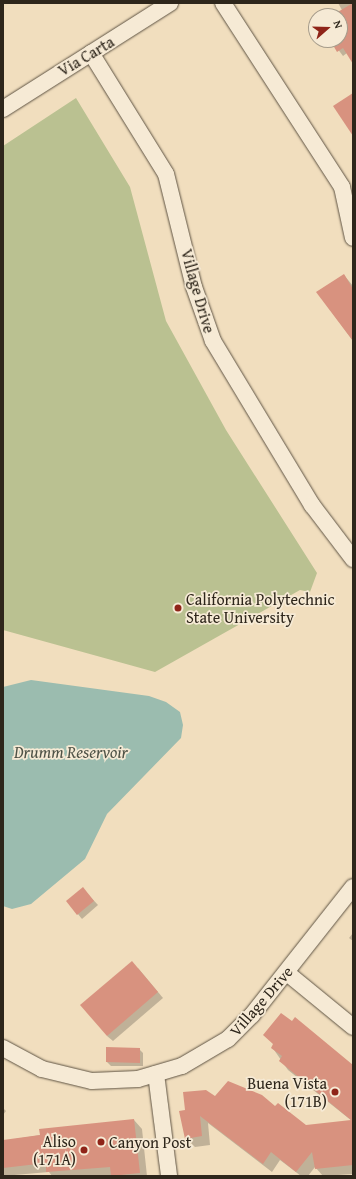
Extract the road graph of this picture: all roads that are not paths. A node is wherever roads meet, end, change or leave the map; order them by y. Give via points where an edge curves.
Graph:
1 (170, 3) edge
2 (223, 3) edge
3 (91, 53) junction
4 (3, 109) edge
5 (353, 238) edge
6 (353, 559) edge
7 (353, 887) edge
8 (287, 973) junction
9 (353, 1027) edge
10 (3, 1048) edge
11 (156, 1074) junction
12 (169, 1176) edge

1 - 3 street, Via Carta
2 - 5 street via 279,94 342,187
3 - 4 street, Via Carta
3 - 6 street, Village Drive via 166,174 194,287 213,341 308,499
7 - 8 street, Village Drive
8 - 9 street
8 - 11 street, Village Drive via 228,1039 182,1066
10 - 11 street, Village Drive via 65,1077 115,1082
11 - 12 street

